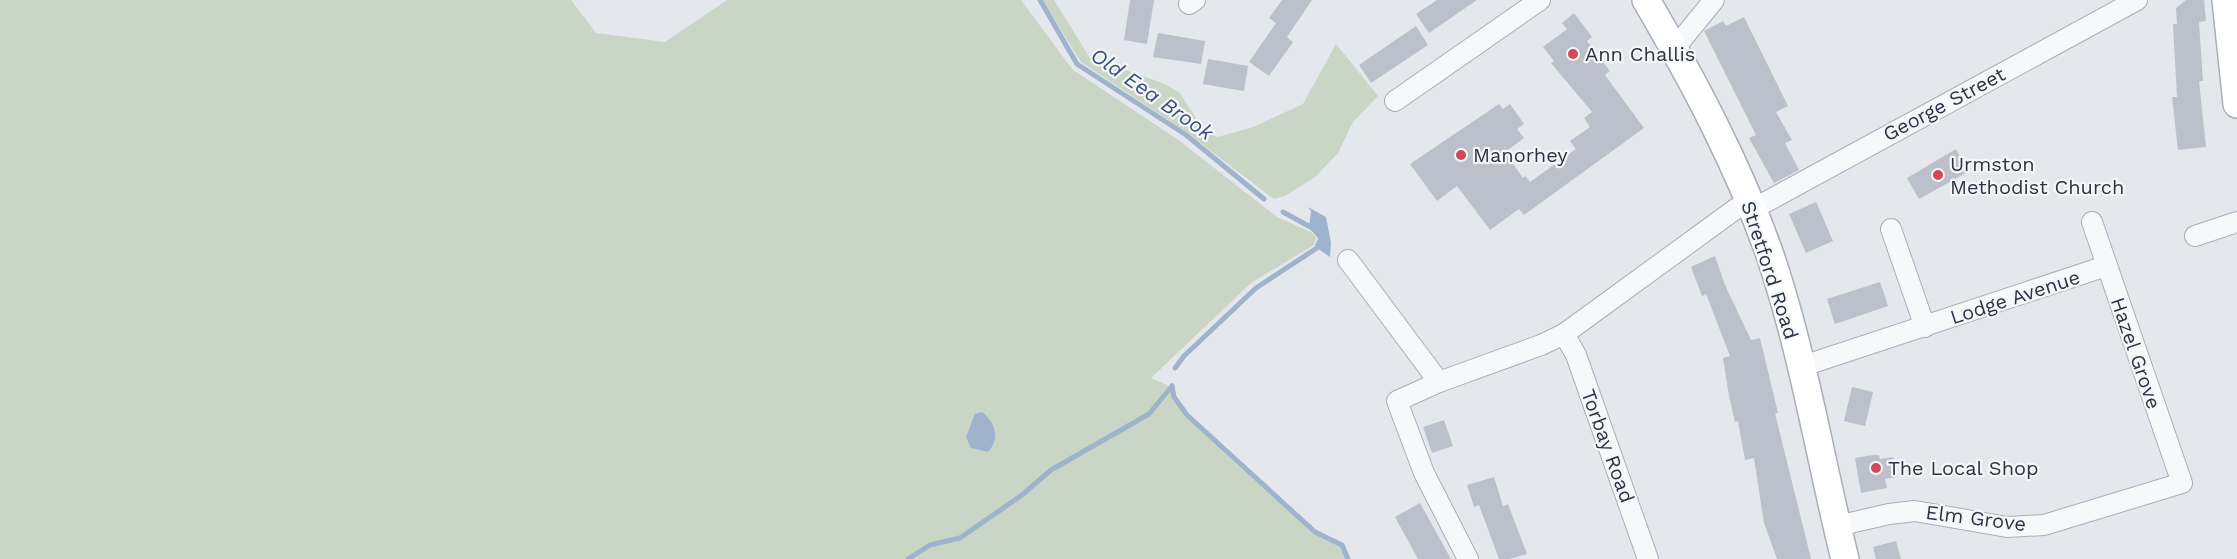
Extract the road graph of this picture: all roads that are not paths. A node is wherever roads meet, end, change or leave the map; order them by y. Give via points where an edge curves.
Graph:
1 (1540, 0) edge
2 (1646, 0) edge
3 (1714, 0) edge
4 (2137, 0) edge
5 (2226, 0) edge
6 (1514, 7) edge
7 (1674, 49) junction
8 (1395, 101) dead end
9 (2237, 104) edge
10 (1751, 206) junction
11 (2092, 222) dead end
12 (2237, 222) edge
13 (1891, 229) dead end
14 (2195, 236) dead end
15 (1348, 260) dead end
16 (2106, 266) junction
17 (1925, 327) junction
18 (1564, 334) junction
19 (1800, 367) junction
20 (1439, 382) junction
21 (2182, 483) joint
22 (1837, 526) junction
23 (1468, 559) edge
24 (1648, 559) edge
25 (1845, 559) edge

1 - 6 street
2 - 7 main road, Stretford Road
3 - 7 street
4 - 10 street, George Street via 1764,203
5 - 9 main road
6 - 8 street
7 - 10 main road, Stretford Road
10 - 18 street via 1737,208
10 - 19 main road, Stretford Road via 1787,312
11 - 16 street, Hazel Grove
12 - 14 street
13 - 17 street, Lodge Avenue
15 - 20 street
16 - 17 street, Lodge Avenue
16 - 21 street, Hazel Grove
17 - 19 street, Lodge Avenue
18 - 20 street
18 - 24 street, Torbay Road via 1576,355
19 - 22 main road, Stretford Road
20 - 23 street via 1397,401 1424,473
21 - 22 street, Elm Grove via 2044,525 2007,527 1915,511
22 - 25 main road, Stretford Road

